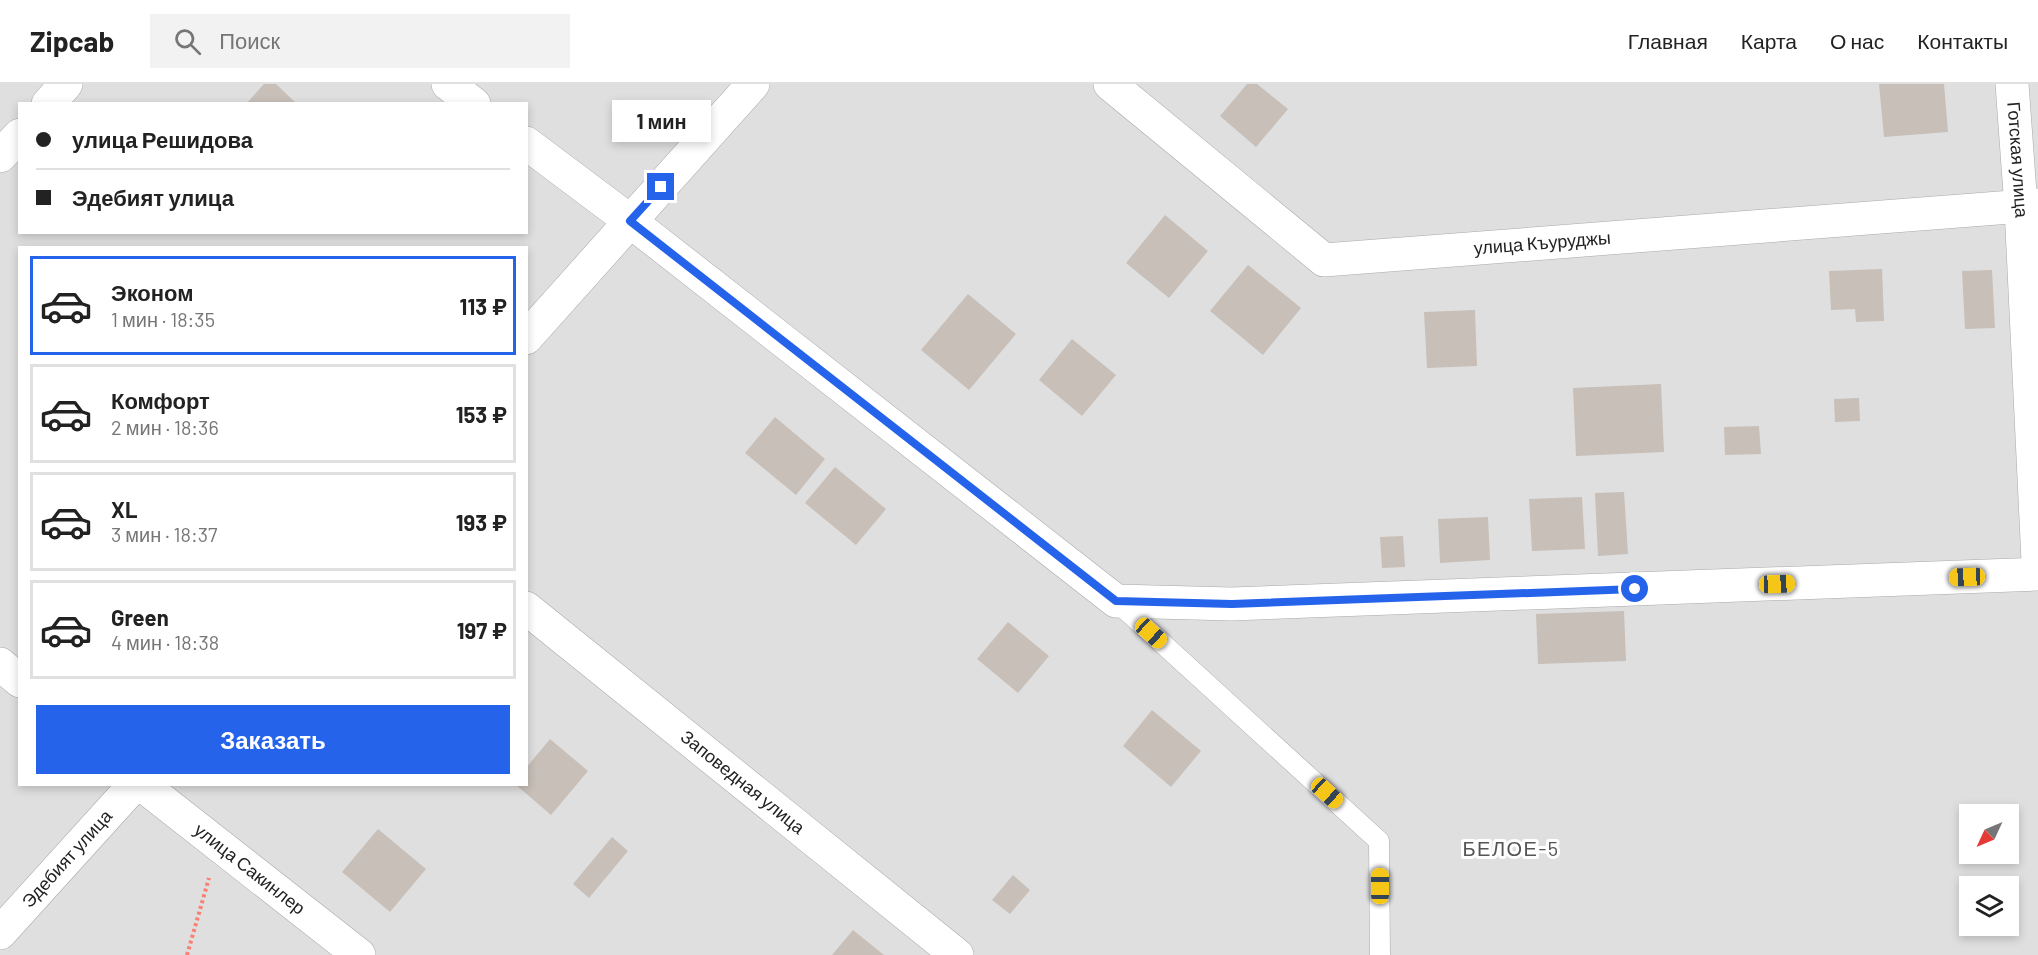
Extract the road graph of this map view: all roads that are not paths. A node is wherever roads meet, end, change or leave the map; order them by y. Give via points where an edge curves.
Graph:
1 (66, 84) edge
2 (448, 84) edge
3 (753, 84) edge
4 (1110, 84) edge
5 (2012, 84) edge
6 (50, 102) edge
7 (471, 102) edge
8 (18, 137) edge
9 (528, 144) edge
10 (0, 156) edge
11 (2030, 206) edge
12 (630, 221) junction
13 (528, 336) edge
14 (2038, 561) edge
15 (2038, 574) edge
16 (1116, 601) junction
17 (528, 610) edge
18 (0, 664) edge
19 (18, 679) edge
20 (133, 786) edge
21 (144, 786) edge
22 (0, 933) edge
23 (359, 955) edge
24 (957, 955) edge
25 (1380, 955) edge

1 - 6 street
2 - 7 street
3 - 12 street
4 - 11 street, улица Къуруджы via 1324,260
5 - 11 street, Готская улица
8 - 10 street
9 - 12 street
11 - 14 street, Готская улица
12 - 13 street
12 - 16 street
15 - 16 street via 1232,604
16 - 25 lane via 1379,841
17 - 24 street, Заповедная улица
18 - 19 street
20 - 22 street, Эдебият улица
21 - 23 street, улица Сакинлер

